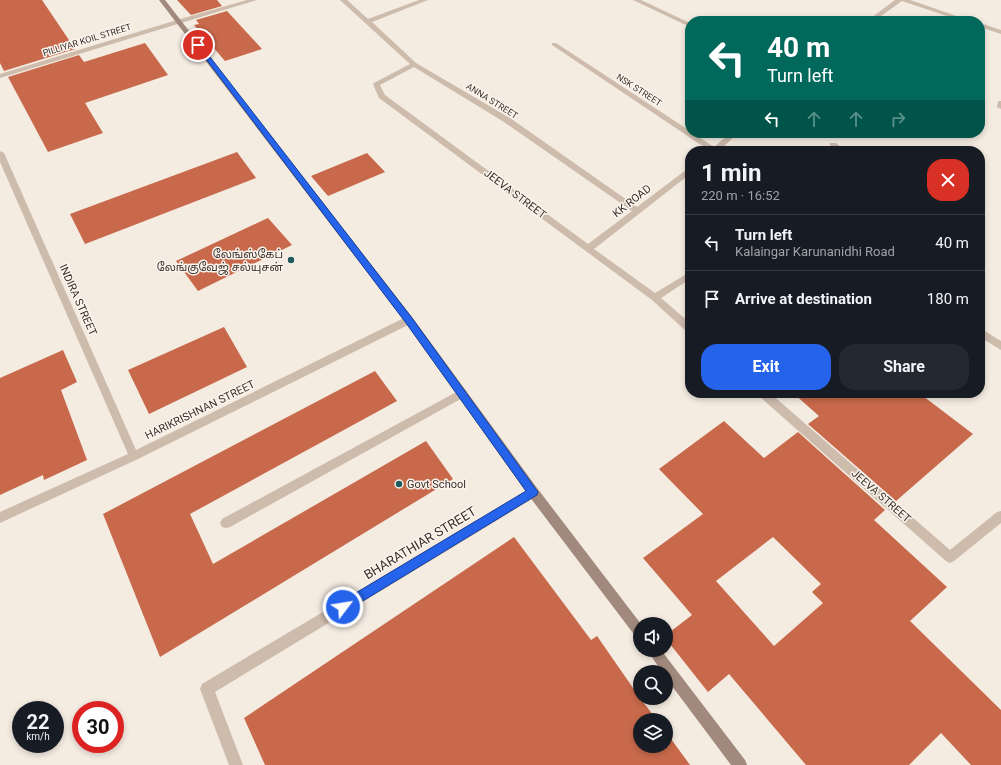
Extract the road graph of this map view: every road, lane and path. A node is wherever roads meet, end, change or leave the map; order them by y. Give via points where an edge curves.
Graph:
1 (162, 0) edge
2 (254, 0) edge
3 (343, 0) edge
4 (425, 0) edge
5 (636, 0) edge
6 (887, 0) edge
7 (904, 0) edge
8 (897, 2) edge
9 (877, 16) edge
10 (953, 16) edge
11 (179, 21) junction
12 (367, 22) junction
13 (685, 23) edge
14 (985, 27) edge
15 (1001, 32) edge
16 (554, 44) dead end
17 (414, 64) junction
18 (0, 76) edge
19 (1001, 102) edge
20 (1001, 107) edge
21 (685, 131) edge
22 (695, 138) edge
23 (729, 138) edge
24 (707, 146) edge
25 (720, 146) edge
26 (0, 153) edge
27 (685, 174) edge
28 (638, 211) junction
29 (588, 249) junction
30 (685, 278) edge
31 (655, 298) junction
32 (409, 320) junction
33 (685, 325) edge
34 (985, 335) edge
35 (1001, 346) edge
36 (462, 393) junction
37 (769, 398) edge
38 (134, 456) junction
39 (533, 492) junction
40 (1001, 516) edge
41 (0, 518) edge
42 (226, 523) dead end
43 (633, 624) edge
44 (658, 657) edge
45 (236, 765) edge
46 (740, 765) edge

1 - 11 street
2 - 11 street, PILLIYAR KOIL STREET
3 - 12 street, ANNA STREET
4 - 12 street
5 - 13 street
6 - 8 street
7 - 10 street
8 - 9 street
11 - 18 street, PILLIYAR KOIL STREET
11 - 32 street
12 - 17 street, ANNA STREET
14 - 15 street
16 - 21 street, NSK STREET
17 - 28 street, ANNA STREET via 507,120
17 - 29 street, JEEVA STREET via 376,84 382,96
19 - 20 street
22 - 24 street, NSK STREET
23 - 25 street
26 - 38 street, INDIRA STREET
27 - 28 street, KK ROAD
28 - 29 street, KK ROAD
29 - 31 street, JEEVA STREET
30 - 31 street
31 - 33 street, JEEVA STREET
32 - 36 street
32 - 38 street, HARIKRISHNAN STREET
34 - 35 street
36 - 39 street
36 - 42 street
37 - 40 street, JEEVA STREET via 950,556
38 - 41 street, HARIKRISHNAN STREET
39 - 43 street
39 - 45 street, BHARATHIAR STREET via 207,690
44 - 46 street

